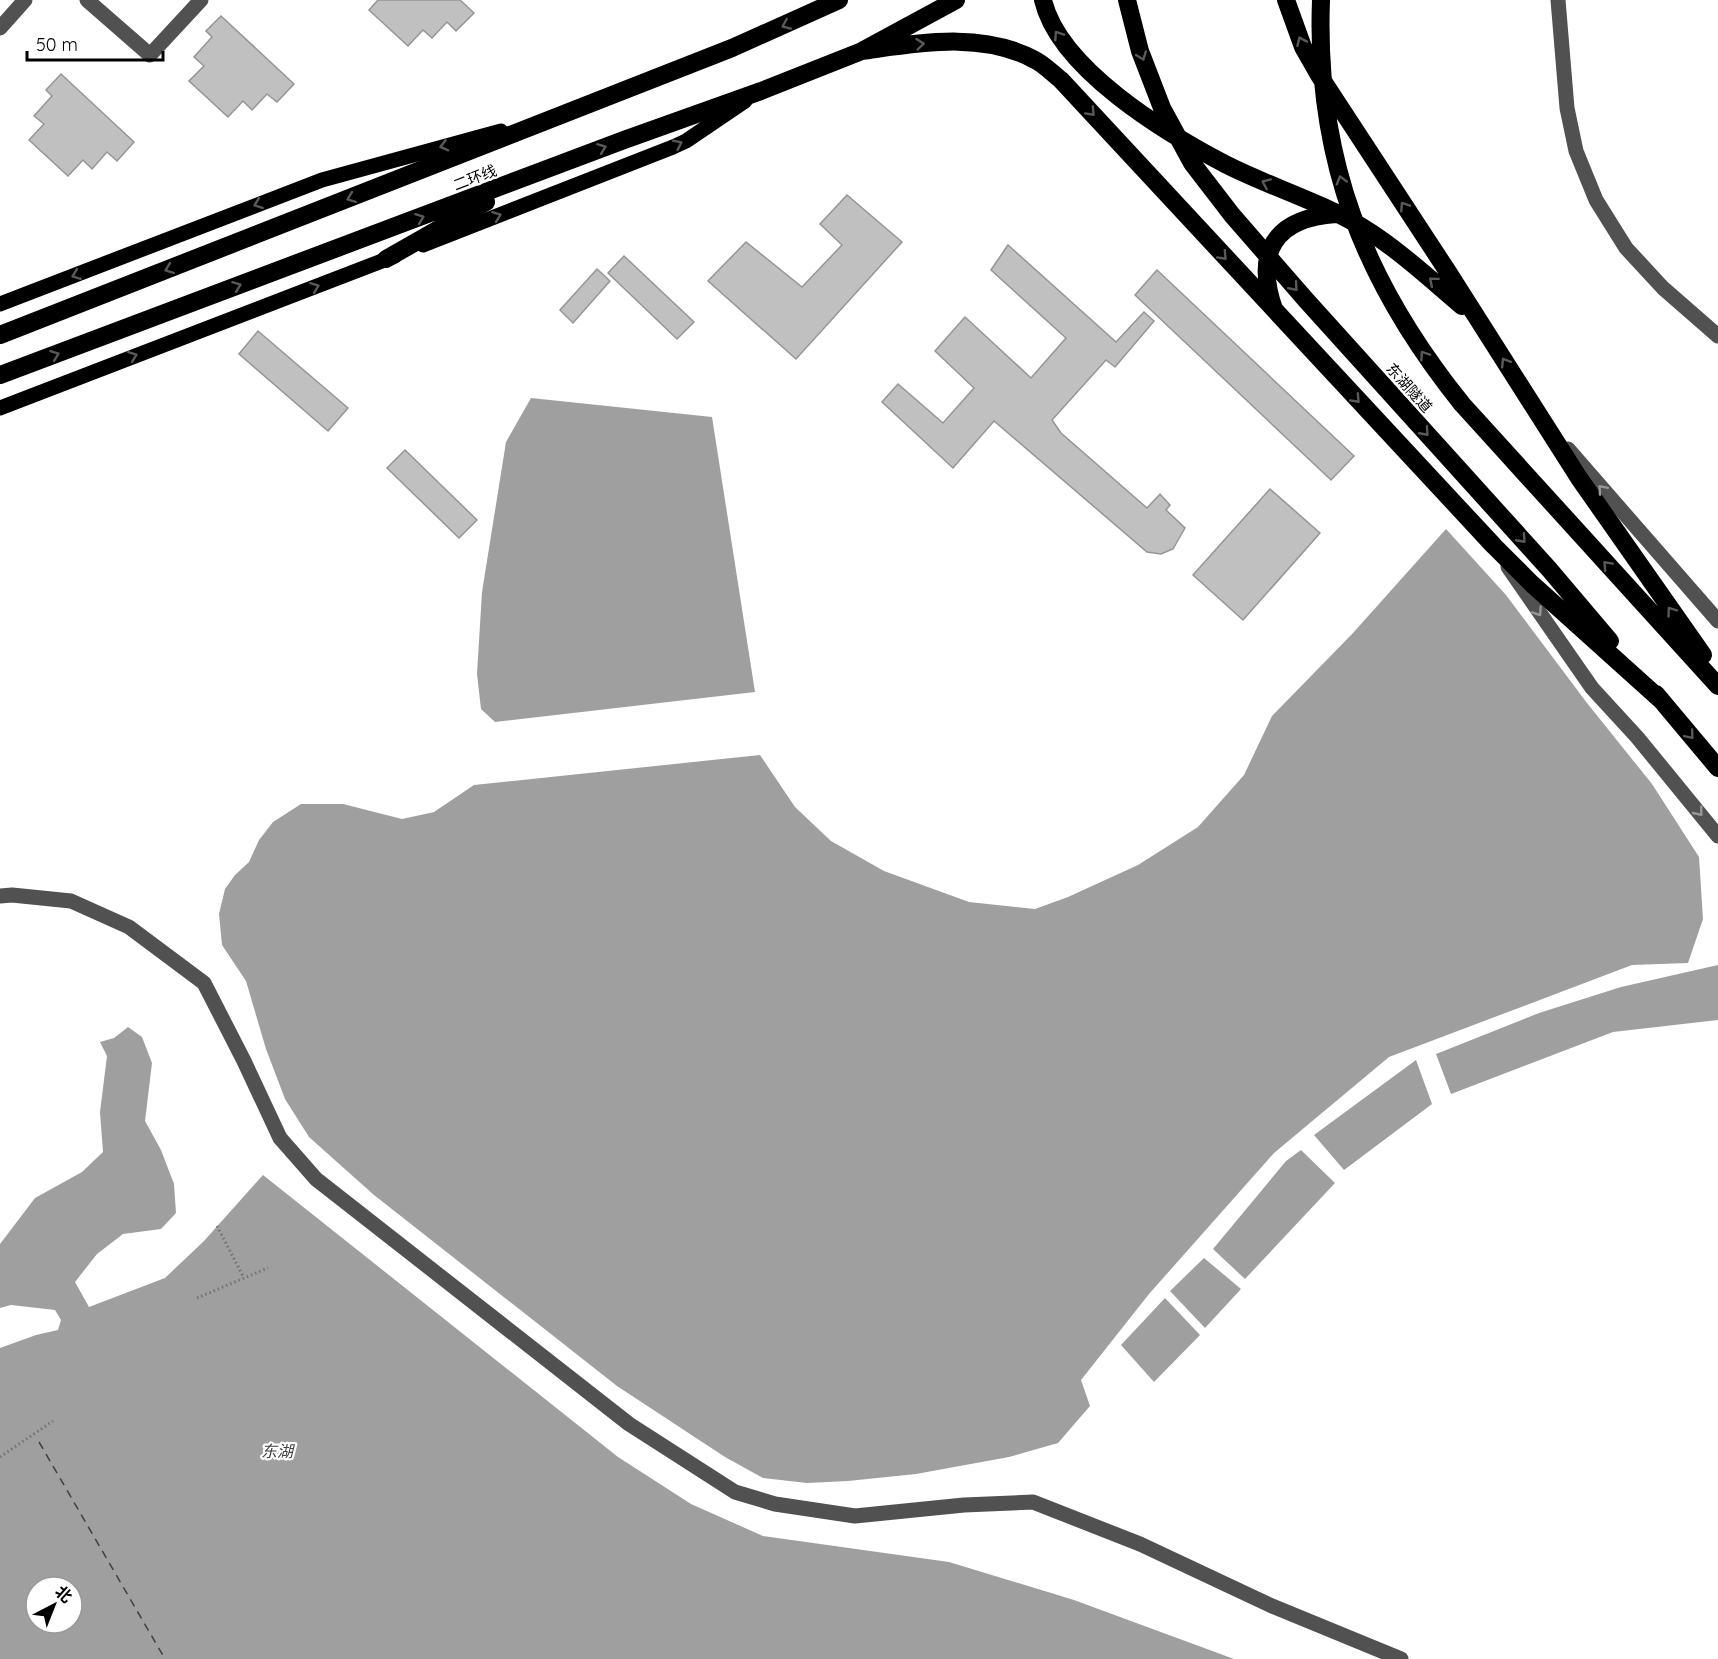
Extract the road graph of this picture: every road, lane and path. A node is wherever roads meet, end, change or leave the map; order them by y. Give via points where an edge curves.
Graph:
1 (25, 0) edge
2 (87, 0) edge
3 (201, 0) edge
4 (839, 0) edge
5 (956, 0) edge
6 (1043, 0) edge
7 (1127, 0) edge
8 (1286, 0) edge
9 (1321, 0) edge
10 (1558, 0) edge
11 (0, 28) edge
12 (862, 51) junction
13 (761, 91) junction
14 (562, 116) junction
15 (534, 175) junction
16 (1337, 214) junction
17 (386, 259) junction
18 (0, 304) edge
19 (1276, 313) junction
20 (1477, 319) junction
21 (0, 335) edge
22 (1718, 336) edge
23 (0, 375) edge
24 (1527, 397) junction
25 (0, 408) edge
26 (1494, 546) junction
27 (1718, 621) edge
28 (1718, 676) edge
29 (1718, 686) edge
30 (1662, 701) junction
31 (1718, 768) edge
32 (1718, 836) edge
33 (0, 896) edge
34 (218, 1226) dead end
35 (268, 1268) dead end
36 (244, 1278) junction
37 (197, 1298) dead end
38 (53, 1421) dead end
39 (0, 1455) edge
40 (1401, 1659) edge

1 - 11 street
2 - 3 street via 150,55
4 -> 14 highway, 二环线
5 - 12 highway, 二环线
16 -> 6 highway via 1226,164 1120,98 1068,50
7 -> 30 highway, 东湖隧道 via 1140,51 1162,108 1192,163 1306,300 1549,569
20 -> 8 highway via 1319,75 1303,47
29 -> 9 highway, 东湖隧道 via 1515,464 1434,369 1384,289 1362,245 1327,120
10 - 22 street via 1567,108 1576,151 1596,200 1626,248 1663,288
12 - 13 highway, 二环线
12 -> 19 highway via 967,41 1013,50 1037,61 1061,80
15 -> 13 highway, 二环线
17 -> 13 main road via 673,147
14 -> 18 main road via 322,180
14 -> 21 highway, 二环线
15 - 17 highway
23 -> 15 highway, 二环线
16 - 19 highway via 1299,221 1276,239 1266,272
20 -> 16 highway via 1389,246
25 -> 17 main road
19 -> 26 highway
24 -> 20 highway
27 -> 24 street
28 -> 24 highway via 1584,486
26 - 30 highway
26 -> 32 street via 1592,688
30 -> 31 highway, 东湖隧道
33 - 40 street via 71,901 129,927 204,983 280,1138 316,1179 629,1424 735,1492 775,1504 855,1516 1033,1502 1140,1544 1272,1606
34 - 36 path
35 - 36 path
36 - 37 path
38 - 39 path

